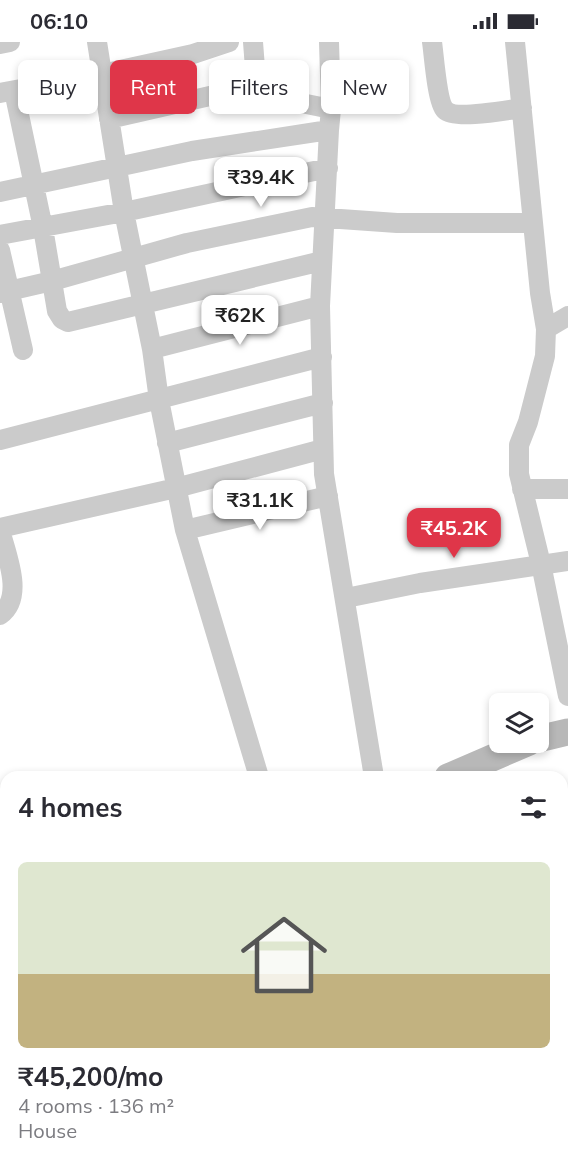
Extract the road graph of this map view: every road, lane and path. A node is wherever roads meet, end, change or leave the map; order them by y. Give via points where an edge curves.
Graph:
1 (10, 42) edge
2 (97, 42) edge
3 (229, 42) edge
4 (253, 42) edge
5 (329, 42) edge
6 (432, 42) edge
7 (515, 42) edge
8 (0, 44) edge
9 (254, 60) edge
10 (330, 60) edge
11 (102, 74) junction
12 (7, 92) edge
13 (209, 96) edge
14 (522, 108) junction
15 (331, 114) edge
16 (109, 119) junction
17 (329, 130) junction
18 (117, 168) junction
19 (328, 168) junction
20 (35, 185) junction
21 (0, 192) edge
22 (124, 212) junction
23 (325, 217) junction
24 (533, 223) junction
25 (43, 228) junction
26 (0, 235) edge
27 (0, 250) edge
28 (132, 257) junction
29 (322, 261) junction
30 (52, 281) junction
31 (5, 292) edge
32 (142, 304) junction
33 (320, 306) junction
34 (568, 316) edge
35 (546, 329) junction
36 (152, 349) junction
37 (23, 350) dead end
38 (322, 357) junction
39 (159, 400) junction
40 (323, 403) junction
41 (0, 440) edge
42 (167, 443) junction
43 (323, 449) junction
44 (176, 488) junction
45 (522, 489) junction
46 (568, 489) edge
47 (328, 496) junction
48 (185, 530) junction
49 (1, 538) edge
50 (568, 561) edge
51 (541, 564) junction
52 (346, 598) junction
53 (0, 615) edge
54 (568, 696) edge
55 (568, 732) edge
56 (549, 737) edge
57 (506, 753) edge
58 (257, 771) edge
59 (373, 771) edge
60 (468, 771) edge

1 - 8 street
2 - 11 street
3 - 11 street
4 - 9 street
5 - 10 street
6 - 14 street via 444,110 464,114
7 - 14 street
11 - 12 street
11 - 16 street
12 - 20 street
13 - 16 street
14 - 24 street
15 - 17 street
16 - 18 street
17 - 18 street via 192,151
17 - 19 street
18 - 20 street
18 - 22 street
19 - 22 street
19 - 23 street
20 - 21 street
20 - 25 street
22 - 25 street
22 - 28 street
23 - 24 street via 397,223
23 - 28 street via 300,219
23 - 29 street
24 - 35 street
25 - 26 street
25 - 30 street
27 - 31 street
28 - 30 street
28 - 32 street
29 - 32 street
29 - 33 street
30 - 31 street
30 - 32 street via 57,311 68,321
31 - 37 street
32 - 36 street
33 - 36 street
33 - 38 street
34 - 35 street
35 - 45 street via 543,367 519,446
36 - 39 street
38 - 39 street
38 - 40 street
39 - 41 street
39 - 42 street
40 - 42 street
40 - 43 street
42 - 44 street
43 - 44 street
43 - 47 street
44 - 48 street
44 - 49 street
45 - 46 street
45 - 51 street
47 - 48 street
47 - 52 street
48 - 58 street
49 - 53 street via 13,583 12,598
50 - 51 street
51 - 52 street
51 - 54 street
52 - 59 street
55 - 56 street
57 - 60 street

